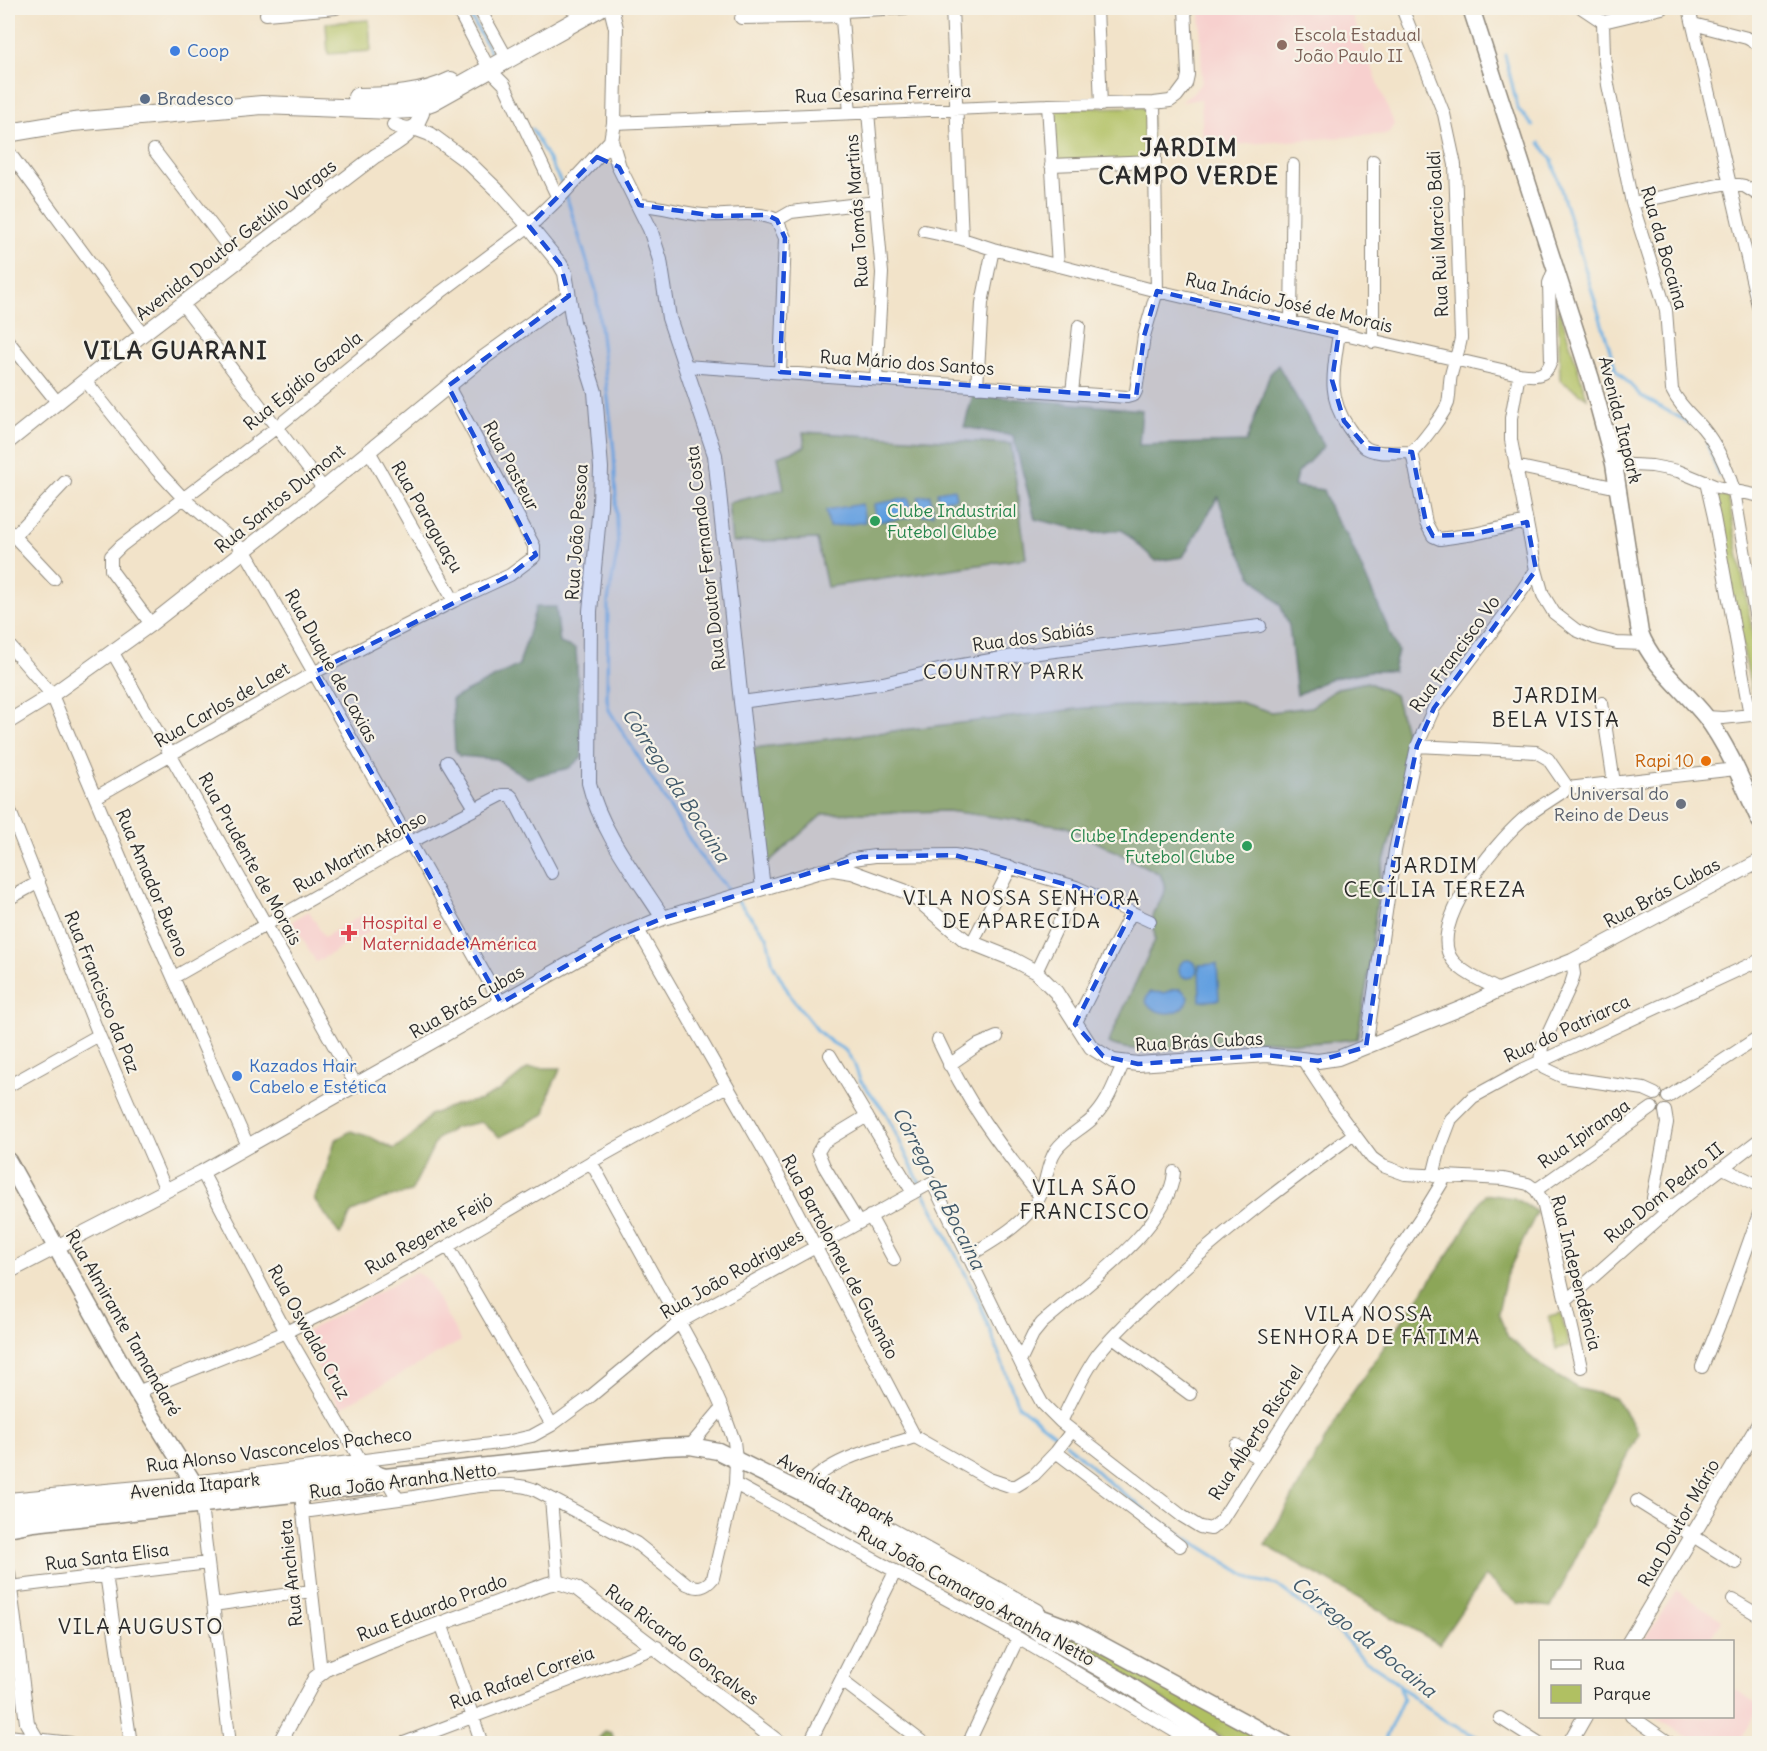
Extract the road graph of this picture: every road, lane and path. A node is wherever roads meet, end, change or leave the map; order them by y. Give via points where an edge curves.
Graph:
1 (336, 8) edge
2 (457, 8) edge
3 (480, 8) edge
4 (583, 8) edge
5 (599, 8) edge
6 (611, 8) edge
7 (905, 8) edge
8 (952, 8) edge
9 (1097, 8) edge
10 (1185, 8) edge
11 (1402, 8) edge
12 (1471, 8) edge
13 (1582, 8) edge
14 (1662, 8) edge
15 (1689, 8) edge
16 (842, 11) edge
17 (266, 14) dead end
18 (741, 18) dead end
19 (1603, 22) junction
20 (1693, 24) junction
21 (1760, 45) edge
22 (496, 61) junction
23 (436, 87) junction
24 (1154, 103) junction
25 (424, 105) junction
26 (1048, 105) junction
27 (1101, 105) junction
28 (958, 109) junction
29 (868, 112) junction
30 (850, 113) junction
31 (393, 117) junction
32 (614, 123) junction
33 (8, 128) edge
34 (414, 128) junction
35 (8, 133) edge
36 (611, 141) junction
37 (154, 150) dead end
38 (8, 151) edge
39 (375, 156) junction
40 (597, 157) junction
41 (1155, 161) junction
42 (1373, 161) dead end
43 (1051, 165) junction
44 (1293, 165) dead end
45 (619, 167) junction
46 (1728, 183) junction
47 (562, 193) junction
48 (1760, 196) edge
49 (876, 202) junction
50 (1632, 203) junction
51 (639, 205) junction
52 (777, 220) junction
53 (529, 225) junction
54 (924, 231) dead end
55 (962, 239) junction
56 (993, 249) junction
57 (239, 261) junction
58 (1058, 266) junction
59 (1556, 272) junction
60 (1157, 291) junction
61 (569, 296) junction
62 (183, 305) junction
63 (1760, 314) edge
64 (1291, 322) junction
65 (1079, 326) dead end
66 (1339, 333) junction
67 (143, 334) junction
68 (8, 341) edge
69 (1373, 342) junction
70 (1456, 359) junction
71 (685, 366) junction
72 (780, 372) junction
73 (1519, 374) junction
74 (876, 379) junction
75 (85, 380) junction
76 (448, 386) junction
77 (977, 387) junction
78 (1072, 393) junction
79 (58, 403) junction
80 (277, 427) junction
81 (8, 442) edge
82 (369, 451) junction
83 (1412, 452) junction
84 (1614, 464) junction
85 (1515, 466) junction
86 (65, 482) dead end
87 (1706, 482) junction
88 (323, 488) junction
89 (1618, 488) junction
90 (1734, 491) junction
91 (1760, 496) edge
92 (183, 498) junction
93 (1527, 522) junction
94 (11, 533) edge
95 (245, 551) junction
96 (528, 563) joint
97 (1536, 570) junction
98 (54, 579) dead end
99 (453, 601) junction
100 (151, 624) junction
101 (1260, 626) dead end
102 (1642, 638) junction
103 (1760, 643) edge
104 (8, 644) edge
105 (112, 651) junction
106 (315, 672) junction
107 (52, 695) junction
108 (741, 702) junction
109 (1602, 703) dead end
110 (1755, 715) edge
111 (1706, 717) junction
112 (8, 722) edge
113 (1417, 746) junction
114 (171, 755) junction
115 (447, 762) dead end
116 (1736, 769) junction
117 (1614, 783) junction
118 (1568, 788) junction
119 (96, 797) junction
120 (8, 806) edge
121 (475, 808) junction
122 (1760, 821) edge
123 (409, 843) junction
124 (1760, 861) edge
125 (1011, 867) junction
126 (833, 869) junction
127 (552, 873) dead end
128 (39, 882) junction
129 (1076, 887) junction
130 (759, 889) junction
131 (8, 899) edge
132 (1131, 914) junction
133 (663, 918) junction
134 (1150, 921) dead end
135 (267, 925) junction
136 (637, 928) junction
137 (972, 944) junction
138 (1760, 960) edge
139 (1572, 961) junction
140 (1036, 972) junction
141 (174, 977) junction
142 (1499, 990) junction
143 (501, 1003) junction
144 (1075, 1024) junction
145 (99, 1035) junction
146 (1760, 1036) edge
147 (997, 1037) dead end
148 (938, 1040) dead end
149 (1366, 1047) junction
150 (830, 1055) dead end
151 (1303, 1060) junction
152 (1540, 1061) junction
153 (1123, 1064) junction
154 (949, 1065) junction
155 (356, 1085) junction
156 (8, 1086) edge
157 (727, 1086) junction
158 (1662, 1095) junction
159 (1652, 1108) junction
160 (1665, 1111) junction
161 (867, 1116) junction
162 (1354, 1134) junction
163 (1760, 1139) edge
164 (248, 1146) junction
165 (8, 1161) edge
166 (591, 1162) junction
167 (1723, 1168) junction
168 (201, 1172) junction
169 (1174, 1172) dead end
170 (1433, 1176) junction
171 (1446, 1176) junction
172 (1760, 1186) edge
173 (923, 1188) junction
174 (166, 1190) junction
175 (1536, 1190) junction
176 (1040, 1196) junction
177 (1673, 1206) junction
178 (1760, 1211) edge
179 (870, 1215) junction
180 (858, 1222) junction
181 (57, 1246) junction
182 (448, 1246) junction
183 (816, 1247) junction
184 (968, 1257) junction
185 (894, 1260) dead end
186 (8, 1272) edge
187 (1566, 1301) junction
188 (680, 1322) junction
189 (286, 1332) junction
190 (1113, 1337) junction
191 (1020, 1361) junction
192 (1702, 1366) dead end
193 (1581, 1367) dead end
194 (137, 1392) junction
195 (1190, 1394) dead end
196 (722, 1408) junction
197 (1061, 1422) junction
198 (1760, 1422) edge
199 (552, 1425) junction
200 (915, 1437) junction
201 (1063, 1443) junction
202 (1236, 1445) dead end
203 (690, 1446) junction
204 (736, 1459) junction
205 (1260, 1459) junction
206 (362, 1461) junction
207 (385, 1477) junction
208 (299, 1481) junction
209 (735, 1484) junction
210 (806, 1488) junction
211 (197, 1493) junction
212 (398, 1499) junction
213 (551, 1499) junction
214 (1637, 1501) dead end
215 (10, 1506) edge
216 (303, 1512) junction
217 (34, 1523) junction
218 (8, 1528) edge
219 (1692, 1537) junction
220 (1180, 1546) dead end
221 (208, 1563) junction
222 (1736, 1563) dead end
223 (895, 1572) junction
224 (8, 1573) edge
225 (106, 1574) junction
226 (558, 1582) junction
227 (311, 1591) junction
228 (10, 1597) edge
229 (1733, 1600) dead end
230 (997, 1603) junction
231 (213, 1605) junction
232 (1760, 1616) edge
233 (441, 1623) junction
234 (1074, 1630) junction
235 (1018, 1638) junction
236 (1630, 1640) edge
237 (657, 1647) junction
238 (321, 1672) junction
239 (841, 1680) junction
240 (474, 1716) junction
241 (1500, 1718) dead end
242 (1584, 1718) edge
243 (1634, 1718) edge
244 (27, 1723) junction
245 (13, 1738) edge
246 (37, 1740) junction
247 (68, 1743) edge
248 (131, 1743) edge
249 (230, 1743) edge
250 (279, 1743) edge
251 (401, 1743) edge
252 (482, 1743) edge
253 (781, 1743) edge
254 (809, 1743) edge
255 (925, 1743) edge
256 (968, 1743) edge
257 (1196, 1743) edge
258 (1219, 1743) edge
259 (1285, 1743) edge
260 (1541, 1743) edge
261 (1569, 1743) edge
262 (1671, 1743) edge

1 - 17 street
2 - 22 street
3 - 22 street
4 - 22 main road
5 - 22 main road
6 - 32 street, Rua Doutor Fernando Costa via 616,28
7 - 16 street
8 - 28 street
9 - 27 street
10 - 24 street via 1186,84 1170,101
11 - 70 street, Rua Rui Marcio Baldi via 1443,114 1455,165 1461,338
12 - 59 main road, Avenida Itapark
13 - 19 street
14 - 19 street
15 - 20 street
16 - 18 street
16 - 30 street
19 - 50 street, Rua da Bocaina via 1608,85
20 - 21 street
20 - 46 street
22 - 23 main road
22 - 25 main road
22 - 47 street via 504,84
23 - 31 main road via 402,100
23 - 33 main road via 380,97 269,99 72,116
24 - 27 street, Rua Cesarina Ferreira
24 - 41 street
25 - 31 main road
25 - 34 street, Avenida Doutor Getúlio Vargas
26 - 27 street, Rua Cesarina Ferreira
26 - 28 street, Rua Cesarina Ferreira
26 - 43 street
28 - 29 street, Rua Cesarina Ferreira
28 - 55 street
29 - 30 street, Rua Cesarina Ferreira
29 - 49 street, Rua Tomás Martins
30 - 32 street, Rua Cesarina Ferreira
31 - 34 street, Rua João Pessoa via 406,129
31 - 35 main road via 262,105 73,122
31 - 39 street, Avenida Doutor Getúlio Vargas via 388,141
32 - 36 street, Rua Doutor Fernando Costa
34 - 39 street, Avenida Doutor Getúlio Vargas
34 - 53 street, Rua João Pessoa via 430,134 468,162
36 - 40 street
36 - 45 street, Rua Doutor Fernando Costa
37 - 57 street
38 - 67 street
39 - 57 street, Avenida Doutor Getúlio Vargas
40 - 45 street
40 - 47 street
41 - 43 street
41 - 60 street
42 - 69 street
43 - 58 street
44 - 64 street
45 - 51 street, Rua Doutor Fernando Costa
46 - 48 street via 1744,186
46 - 50 street
46 - 63 street
47 - 53 street
49 - 52 street via 791,212
49 - 74 street, Rua Tomás Martins via 882,273
50 - 90 street, Rua da Bocaina via 1666,310 1672,390 1717,449
51 - 52 street via 716,216 767,215
51 - 71 street, Rua Doutor Fernando Costa via 660,260 669,318
52 - 72 street via 785,238
53 - 61 street, Rua João Pessoa via 560,264
53 - 80 street, Rua Egídio Gazola
54 - 55 street, Rua Inácio José de Morais
55 - 56 street, Rua Inácio José de Morais
56 - 58 street, Rua Inácio José de Morais
56 - 77 street via 982,303
57 - 62 street, Avenida Doutor Getúlio Vargas
58 - 60 street, Rua Inácio José de Morais
59 - 73 street, Rua Inácio José de Morais via 1549,284 1549,369 1537,376
59 - 84 main road, Avenida Itapark
60 - 64 street, Rua Inácio José de Morais
60 - 78 street, Rua Mário dos Santos via 1134,395
61 - 76 street, Rua Santos Dumont
61 - 133 street, Rua João Pessoa via 595,392 601,468 590,611 589,783 602,820
62 - 67 street, Avenida Doutor Getúlio Vargas
62 - 80 street
64 - 66 street, Rua Inácio José de Morais
65 - 78 street
66 - 69 street, Rua Inácio José de Morais
66 - 83 street via 1332,380 1344,421 1367,448
67 - 75 street, Avenida Doutor Getúlio Vargas
68 - 79 street
69 - 70 street, Rua Inácio José de Morais
70 - 73 street, Rua Inácio José de Morais
70 - 83 street, Rua Rui Marcio Baldi via 1445,408
71 - 72 street, Rua Mário dos Santos
71 - 108 street, Rua Doutor Fernando Costa via 716,455
72 - 74 street, Rua Mário dos Santos
73 - 85 street via 1511,418
74 - 77 street, Rua Mário dos Santos
75 - 79 street, Avenida Doutor Getúlio Vargas
75 - 92 street, Rua Duque de Caxias
76 - 82 street, Rua Santos Dumont
76 - 96 street, Rua Pasteur via 534,546 534,557
77 - 78 street, Rua Mário dos Santos
79 - 81 street, Avenida Doutor Getúlio Vargas
80 - 88 street
80 - 92 street, Rua Egídio Gazola
82 - 88 street, Rua Santos Dumont
82 - 99 street, Rua Paraguaçu
83 - 93 street via 1426,523 1433,536 1440,539 1474,534
84 - 87 street via 1678,471
84 - 89 main road, Avenida Itapark
85 - 89 street
85 - 93 street
86 - 94 street
87 - 90 street
87 - 110 street
88 - 95 street, Rua Santos Dumont
89 - 102 main road, Avenida Itapark
90 - 91 street
90 - 103 street, Rua da Bocaina
92 - 95 street, Rua Duque de Caxias
92 - 100 street, Rua Egídio Gazola via 111,556 111,570
93 - 97 street
94 - 98 street
95 - 100 street, Rua Santos Dumont
95 - 106 street, Rua Duque de Caxias
96 - 99 street, Rua Carlos de Laet
97 - 102 street via 1543,596 1554,613 1576,630 1617,643
97 - 113 street, Rua Francisco Vo via 1434,708
99 - 106 street, Rua Carlos de Laet
100 - 105 street, Rua Santos Dumont
101 - 108 street, Rua dos Sabiás via 1014,656 883,683
102 - 111 main road, Avenida Itapark
104 - 107 street, Rua Amador Bueno
105 - 107 street, Rua Santos Dumont
105 - 114 street, Rua Prudente de Morais
106 - 114 street, Rua Carlos de Laet
106 - 123 street, Rua Duque de Caxias
107 - 112 street, Rua Santos Dumont
107 - 119 street, Rua Amador Bueno
108 - 130 street, Rua Doutor Fernando Costa
109 - 117 street
110 - 111 street
111 - 116 main road, Avenida Itapark
113 - 118 street via 1536,752 1548,759
113 - 149 street, Rua Francisco Vo via 1395,851
114 - 119 street, Rua Carlos de Laet
114 - 135 street, Rua Prudente de Morais
115 - 121 street
116 - 117 street
116 - 122 main road, Avenida Itapark
117 - 118 street
118 - 142 street via 1522,820 1485,861 1456,904 1448,927 1446,946 1452,960
119 - 141 street, Rua Amador Bueno
120 - 128 street, Rua Francisco da Paz
121 - 123 street, Rua Martin Afonso
121 - 127 street, Rua Martin Afonso via 510,795
123 - 135 street, Rua Martin Afonso
123 - 143 street, Rua Duque de Caxias
124 - 139 street, Rua Brás Cubas
125 - 126 street via 954,855 889,855 862,857
125 - 129 street
125 - 137 street
126 - 130 street, Rua Brás Cubas
126 - 137 street, Rua Brás Cubas via 867,877 911,895
128 - 131 street
128 - 145 street, Rua Francisco da Paz
129 - 132 street
129 - 140 street
130 - 133 street, Rua Brás Cubas
132 - 134 street
132 - 144 street
133 - 136 street, Rua Brás Cubas
135 - 141 street, Rua Martin Afonso
135 - 155 street, Rua Prudente de Morais
136 - 143 street, Rua Brás Cubas
136 - 157 street, Rua Bartolomeu de Gusmão
137 - 140 street, Rua Brás Cubas
138 - 152 street, Rua do Patriarca
139 - 142 street, Rua Brás Cubas
139 - 152 street via 1571,984 1546,1036
140 - 144 street, Rua Brás Cubas via 1056,992
141 - 164 street, Rua Amador Bueno
142 - 149 street, Rua Brás Cubas
143 - 155 street, Rua Brás Cubas
144 - 153 street, Rua Brás Cubas via 1091,1047
145 - 156 street
145 - 174 street, Rua Francisco da Paz
146 - 158 street
147 - 154 street
148 - 154 street
149 - 151 street, Rua Brás Cubas via 1328,1060
150 - 161 street
151 - 153 street, Rua Brás Cubas via 1266,1055
151 - 162 street, Rua Independência
152 - 158 street via 1549,1071 1563,1077
152 - 170 street, Rua do Patriarca via 1462,1107 1451,1119
153 - 176 street via 1104,1106 1055,1151
154 - 176 street via 983,1123
155 - 164 street, Rua Brás Cubas
157 - 166 street, Rua Regente Feijó
157 - 183 street, Rua Bartolomeu de Gusmão
158 - 159 street via 1650,1100
158 - 160 street via 1670,1103
159 - 160 street
159 - 175 street, Rua Ipiranga
160 - 177 street via 1667,1123 1653,1198 1659,1206
161 - 173 street
161 - 180 street via 824,1142 818,1152
162 - 170 street, Rua Independência via 1383,1166 1405,1174
162 - 190 street via 1191,1261
163 - 167 street, Rua Dom Pedro II
164 - 168 street, Rua Brás Cubas
165 - 181 main road, Rua Almirante Tamandaré
166 - 182 street, Rua Regente Feijó
166 - 188 street
167 - 172 street
167 - 177 street, Rua Dom Pedro II
168 - 174 street, Rua Brás Cubas
168 - 189 street, Rua Oswaldo Cruz
169 - 191 street via 1171,1189 1156,1217 1110,1264 1042,1323
170 - 171 street, Rua Independência
171 - 175 street, Rua Independência via 1504,1179 1528,1184
171 - 205 street, Rua Alberto Rischel
173 - 179 street, Rua João Rodrigues
173 - 184 street
174 - 181 street, Rua Brás Cubas
175 - 187 street, Rua Independência via 1543,1202
176 - 184 street via 1015,1226
177 - 187 street, Rua Dom Pedro II
178 - 192 street
179 - 180 street, Rua João Rodrigues
179 - 185 street
180 - 183 street, Rua João Rodrigues
181 - 186 street, Rua Brás Cubas
181 - 194 main road, Rua Almirante Tamandaré
182 - 189 street, Rua Regente Feijó
182 - 199 street
183 - 188 street, Rua João Rodrigues
183 - 200 street, Rua Bartolomeu de Gusmão
184 - 191 street
187 - 193 street, Rua Independência
188 - 196 street
188 - 199 street, Rua João Rodrigues
189 - 194 street, Rua Regente Feijó
189 - 206 street, Rua Oswaldo Cruz
190 - 195 street
190 - 197 street via 1083,1377
191 - 197 street via 1042,1402
194 - 211 main road, Rua Almirante Tamandaré
196 - 203 street
196 - 204 street
197 - 201 street
198 - 219 street, Rua Doutor Mário
199 - 206 street, Rua Alonso Vasconcelos Pacheco via 532,1436 506,1442
200 - 201 street via 973,1471 1010,1486 1034,1475
200 - 210 street via 840,1463
201 - 205 street, Rua Alberto Rischel via 1200,1527 1210,1529 1221,1521
201 - 220 street
202 - 205 street
203 - 204 main road, Avenida Itapark
203 - 207 main road, Avenida Itapark
204 - 209 street, Rua João Aranha Netto
204 - 210 main road, Avenida Itapark
206 - 207 street, Rua Oswaldo Cruz
206 - 208 street, Rua Alonso Vasconcelos Pacheco
207 - 208 main road, Avenida Itapark via 373,1473
207 - 212 street, Rua Oswaldo Cruz
208 - 211 main road, Avenida Itapark
208 - 216 street, Rua Anchieta
209 - 213 street, Rua João Aranha Netto via 716,1570 708,1584 698,1587 687,1584 636,1544
209 - 223 street, Rua João Camargo Aranha Netto
210 - 230 main road, Avenida Itapark
210 - 234 street
211 - 215 main road, Avenida Itapark
211 - 217 main road, Avenida Itapark via 188,1502 135,1512
211 - 221 street
212 - 213 street, Rua João Aranha Netto via 504,1485 524,1486
212 - 216 street, Rua João Aranha Netto
213 - 226 street
214 - 219 street
215 - 217 main road
216 - 227 street, Rua Anchieta
217 - 218 main road, Avenida Itapark
219 - 222 street
219 - 236 street, Rua Doutor Mário
221 - 225 street, Rua Santa Elisa
221 - 231 street
223 - 235 street, Rua João Camargo Aranha Netto
223 - 239 street
224 - 228 street
225 - 228 street, Rua Santa Elisa
225 - 248 street
226 - 233 street, Rua Eduardo Prado
226 - 237 street, Rua Ricardo Gonçalves via 576,1588
227 - 231 street
227 - 238 street, Rua Anchieta
228 - 244 street
229 - 232 street
230 - 234 main road
230 - 258 main road, Avenida Itapark via 1040,1634
231 - 249 street
233 - 238 street, Rua Eduardo Prado
233 - 240 street
234 - 259 main road
235 - 256 street
235 - 257 street, Rua João Camargo Aranha Netto
237 - 240 street, Rua Rafael Correia
237 - 253 street, Rua Ricardo Gonçalves
238 - 250 street
239 - 254 street
239 - 255 street
240 - 251 street, Rua Rafael Correia
240 - 252 street
241 - 260 street
242 - 261 street
243 - 262 street
244 - 245 street
244 - 246 street
245 - 246 street
246 - 247 street

